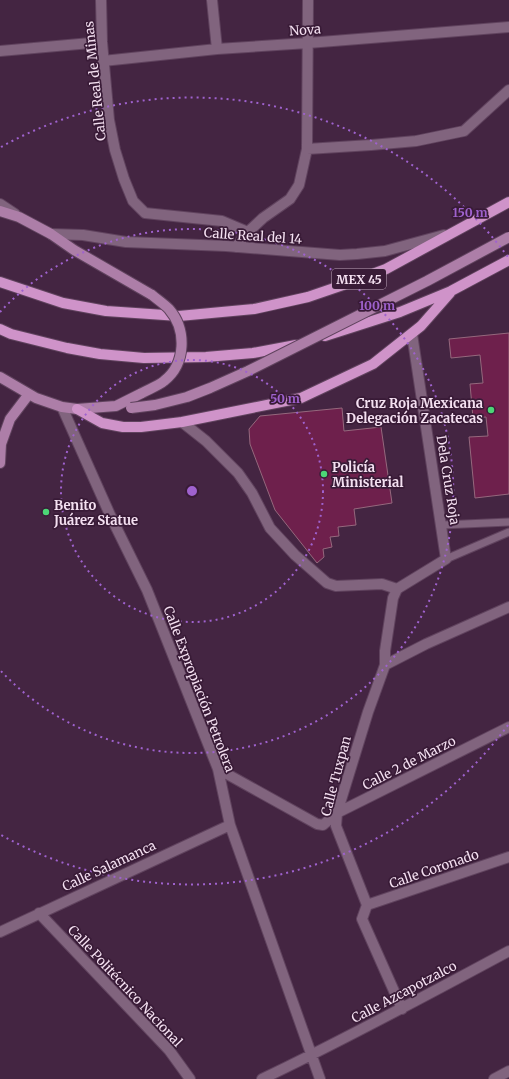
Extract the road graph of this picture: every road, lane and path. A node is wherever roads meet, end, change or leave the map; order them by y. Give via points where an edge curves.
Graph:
1 (101, 0) edge
2 (212, 0) edge
3 (308, 0) edge
4 (509, 27) edge
5 (102, 42) junction
6 (308, 43) junction
7 (217, 49) junction
8 (0, 51) edge
9 (103, 61) junction
10 (509, 90) edge
11 (307, 149) junction
12 (509, 202) edge
13 (0, 204) edge
14 (0, 210) edge
15 (19, 217) junction
16 (248, 232) junction
17 (452, 233) junction
18 (51, 234) junction
19 (509, 237) edge
20 (236, 247) junction
21 (509, 260) edge
22 (0, 282) edge
23 (451, 291) junction
24 (0, 329) edge
25 (412, 334) junction
26 (0, 377) edge
27 (29, 394) junction
28 (116, 406) junction
29 (62, 407) junction
30 (77, 410) junction
31 (182, 422) junction
32 (0, 462) edge
33 (509, 522) edge
34 (442, 525) junction
35 (509, 532) edge
36 (446, 559) junction
37 (396, 589) junction
38 (509, 607) edge
39 (386, 665) junction
40 (509, 727) edge
41 (218, 769) junction
42 (338, 813) junction
43 (230, 825) junction
44 (509, 857) edge
45 (367, 905) junction
46 (38, 914) junction
47 (0, 932) edge
48 (509, 951) edge
49 (402, 1009) junction
50 (311, 1056) junction
51 (509, 1071) edge
52 (190, 1079) edge
53 (262, 1079) edge
54 (320, 1079) edge
55 (494, 1079) edge

1 - 5 street, Calle Real de Minas
2 - 7 street
3 - 6 street
4 - 6 street, Nova
5 - 8 street
5 - 9 street, Calle Real de Minas
6 - 7 street, Nova
6 - 11 street
7 - 9 street, Nova
9 - 16 street, Calle Real de Minas via 115,150 133,201 145,213 222,221
10 - 11 street via 464,131 416,141
11 - 16 street via 299,185 290,199
12 - 17 main road, MEX 45
13 - 15 street
14 - 15 main road
15 - 18 main road
16 - 20 street
17 - 20 street, Calle Real del 14 via 386,251 357,254
17 - 22 main road, MEX 45 via 386,269 308,297 254,309 179,316 106,310 63,303
18 - 20 street, Calle Real del 14 via 83,235 126,242
18 - 28 main road, bridge via 152,295 169,309 179,327 182,350 179,362 172,372 164,382
19 - 28 main road, bridge via 427,281 210,388 155,406
21 - 23 main road
23 - 24 main road via 400,312 294,346 206,357 144,358 100,354 11,334
23 - 25 main road
25 - 31 main road via 373,364 301,398
25 - 34 street, Dela Cruz Roja
26 - 27 main road
27 - 29 main road
27 - 32 main road via 10,419 1,444
28 - 30 main road
29 - 30 main road
29 - 41 street, Calle Expropiación Petrolera via 146,590
30 - 31 main road via 102,423 123,427
31 - 37 street via 206,441 238,473 252,493 270,528 295,555 327,583 336,586 382,584
33 - 34 lane
34 - 36 street, Dela Cruz Roja
35 - 36 lane
36 - 37 street
37 - 39 street, Calle Tuxpan via 385,651
38 - 39 street
39 - 42 street, Calle Tuxpan via 368,712
40 - 42 street, Calle 2 de Marzo
41 - 42 street, Calle 2 de Marzo via 317,824 323,825
41 - 43 street, Calle Expropiación Petrolera
42 - 45 street, Calle Tuxpan via 336,826
43 - 46 street, Calle Salamanca
43 - 50 street, Calle Expropiación Petrolera
44 - 45 street, Calle Coronado
45 - 49 street via 362,919
46 - 47 street, Calle Salamanca
46 - 52 street, Calle Politécnico Nacional via 169,1050
48 - 49 street, Calle Azcapotzalco
49 - 50 street, Calle Azcapotzalco
50 - 53 street, Calle Azcapotzalco
50 - 54 street, Calle Expropiación Petrolera
51 - 55 street

